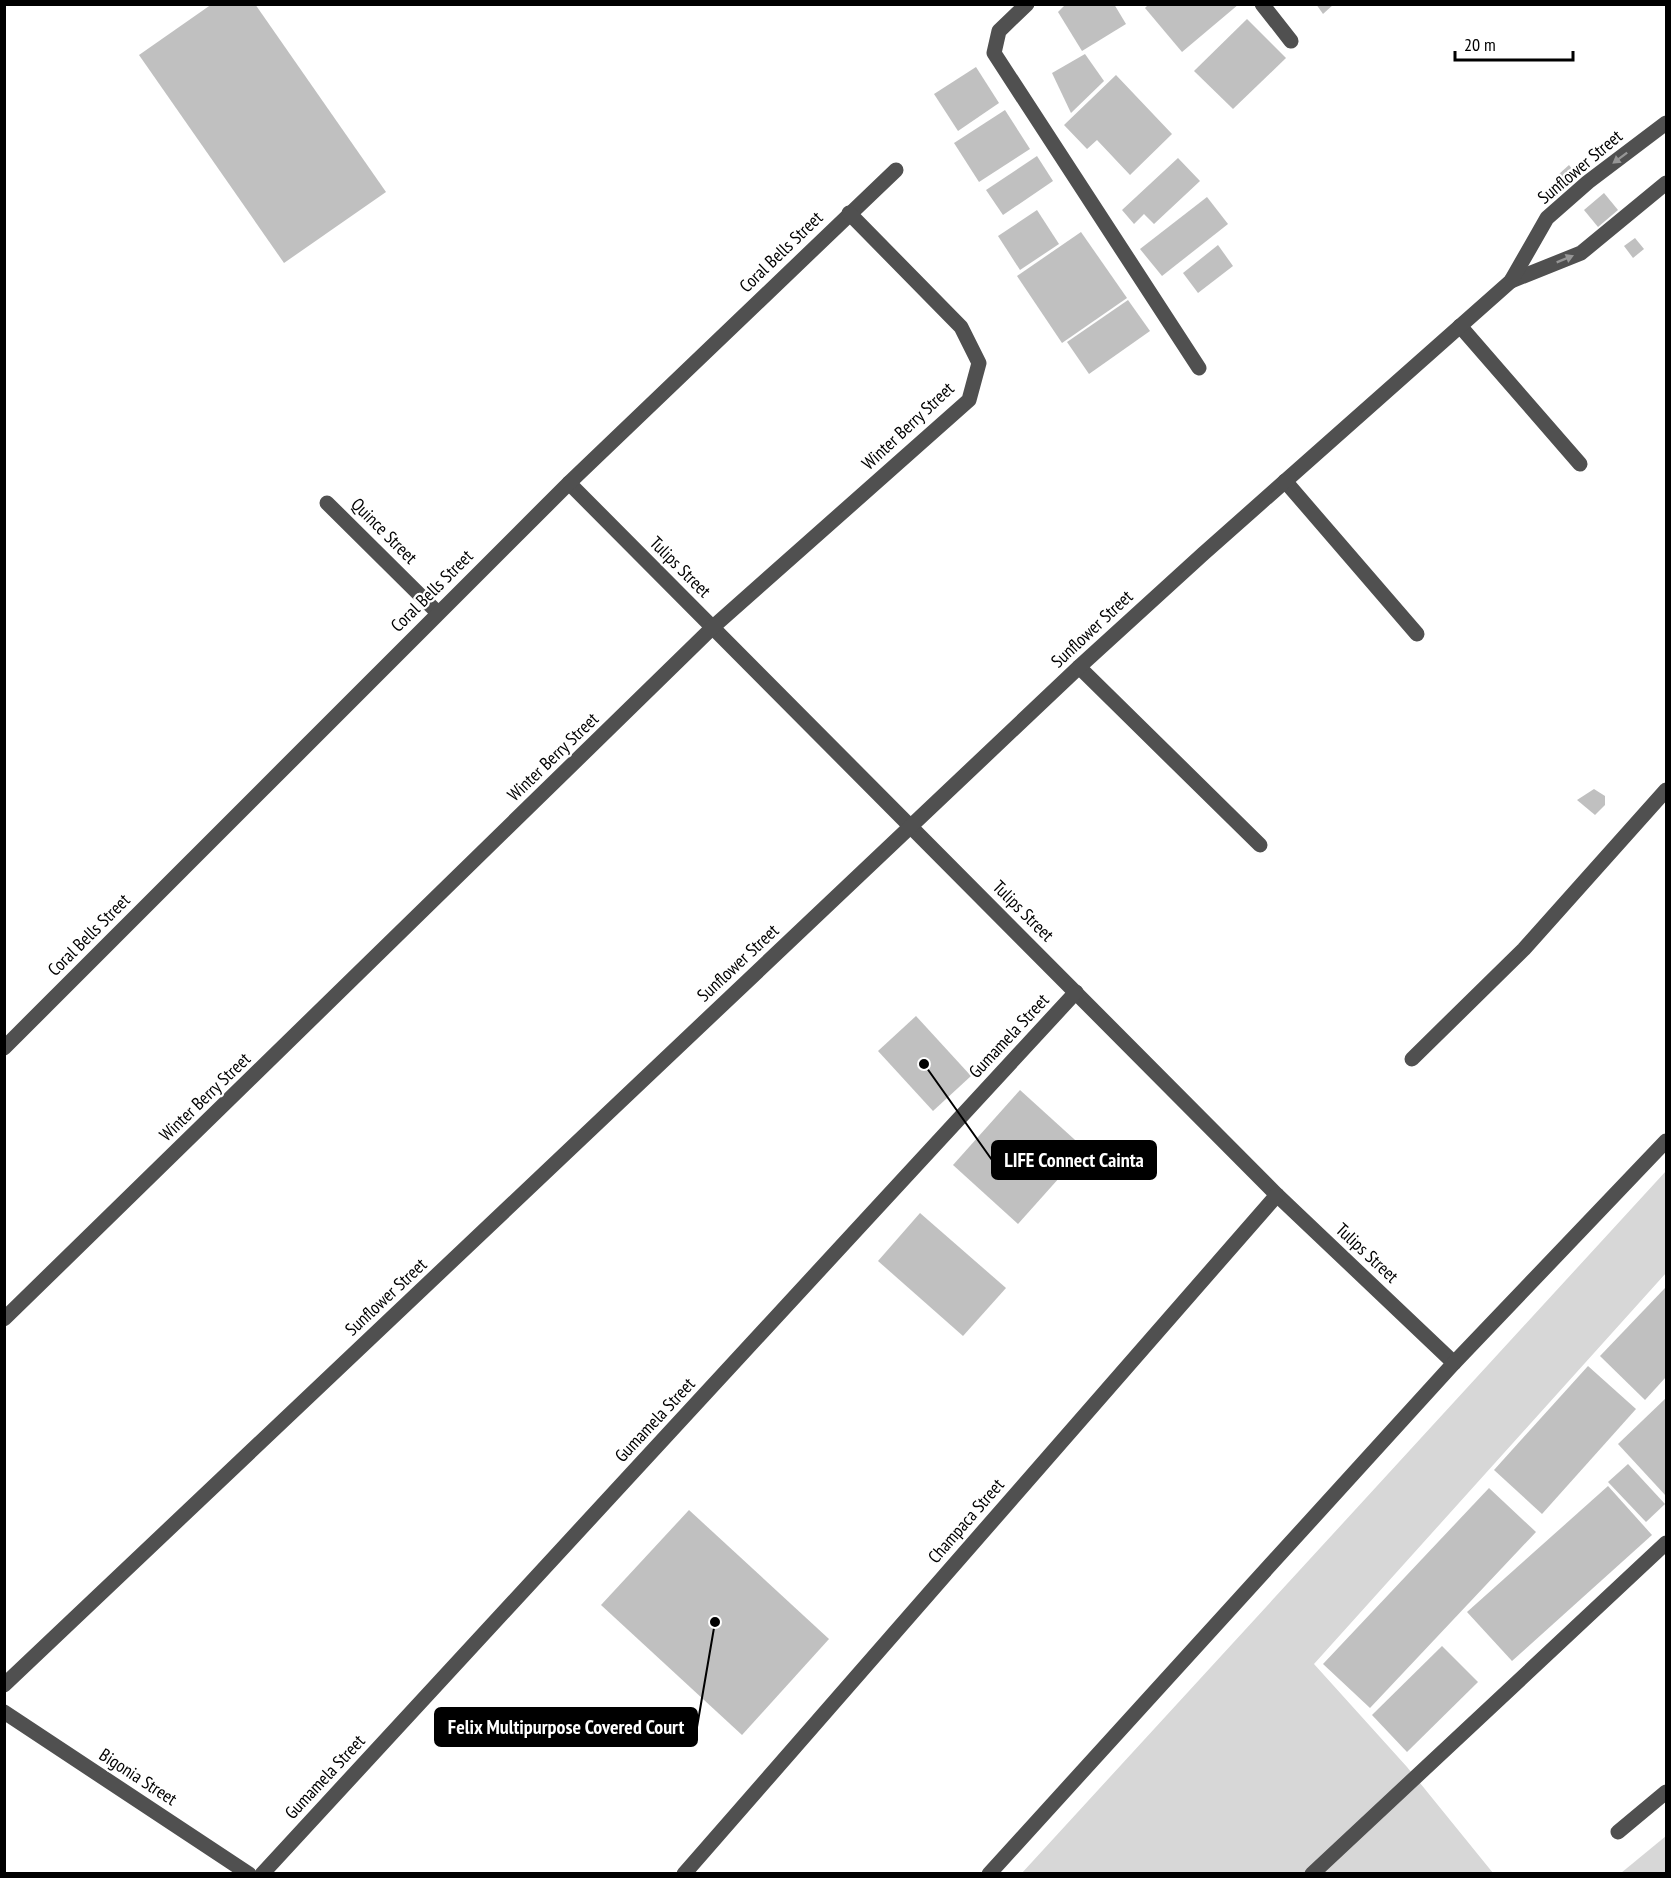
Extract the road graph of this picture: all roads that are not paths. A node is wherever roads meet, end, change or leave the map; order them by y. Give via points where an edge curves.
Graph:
1 (1027, 4) edge
2 (1262, 4) edge
3 (1291, 41) dead end
4 (1666, 123) edge
5 (896, 170) dead end
6 (1666, 183) edge
7 (849, 213) junction
8 (1511, 281) junction
9 (1460, 326) junction
10 (1199, 368) dead end
11 (1580, 464) dead end
12 (1285, 481) junction
13 (569, 483) junction
14 (327, 503) dead end
15 (438, 613) junction
16 (713, 627) junction
17 (1418, 634) dead end
18 (1079, 667) junction
19 (1666, 790) edge
20 (911, 826) junction
21 (1260, 845) dead end
22 (1076, 992) junction
23 (4, 1048) edge
24 (1412, 1059) dead end
25 (1666, 1141) edge
26 (1277, 1195) junction
27 (4, 1319) edge
28 (1454, 1363) junction
29 (1666, 1543) edge
30 (4, 1685) edge
31 (4, 1712) edge
32 (1666, 1792) edge
33 (1618, 1832) dead end
34 (249, 1874) edge
35 (262, 1874) edge
36 (684, 1874) edge
37 (989, 1874) edge
38 (1312, 1874) edge

1 - 10 street via 999,31 994,53
2 - 3 street
4 -> 8 street, Sunflower Street via 1547,218
5 - 7 street, Coral Bells Street
8 -> 6 street, Sunflower Street via 1581,253
7 - 13 street, Coral Bells Street
7 - 16 street, Winter Berry Street via 961,327 979,363 969,400
8 - 9 street, Sunflower Street
9 - 11 street
9 - 12 street, Sunflower Street
12 - 17 street
12 - 18 street, Sunflower Street
13 - 15 street, Coral Bells Street
13 - 16 street, Tulips Street
14 - 15 street, Quince Street
15 - 23 street, Coral Bells Street
16 - 20 street, Tulips Street
16 - 27 street, Winter Berry Street
18 - 20 street, Sunflower Street
18 - 21 street
19 - 24 street via 1524,949
20 - 22 street, Tulips Street
20 - 30 street, Sunflower Street
22 - 26 street, Tulips Street
22 - 35 street, Gumamela Street
25 - 28 street
26 - 28 street, Tulips Street
26 - 36 street, Champaca Street
28 - 37 street
29 - 38 street
31 - 34 street, Bigonia Street
32 - 33 street

